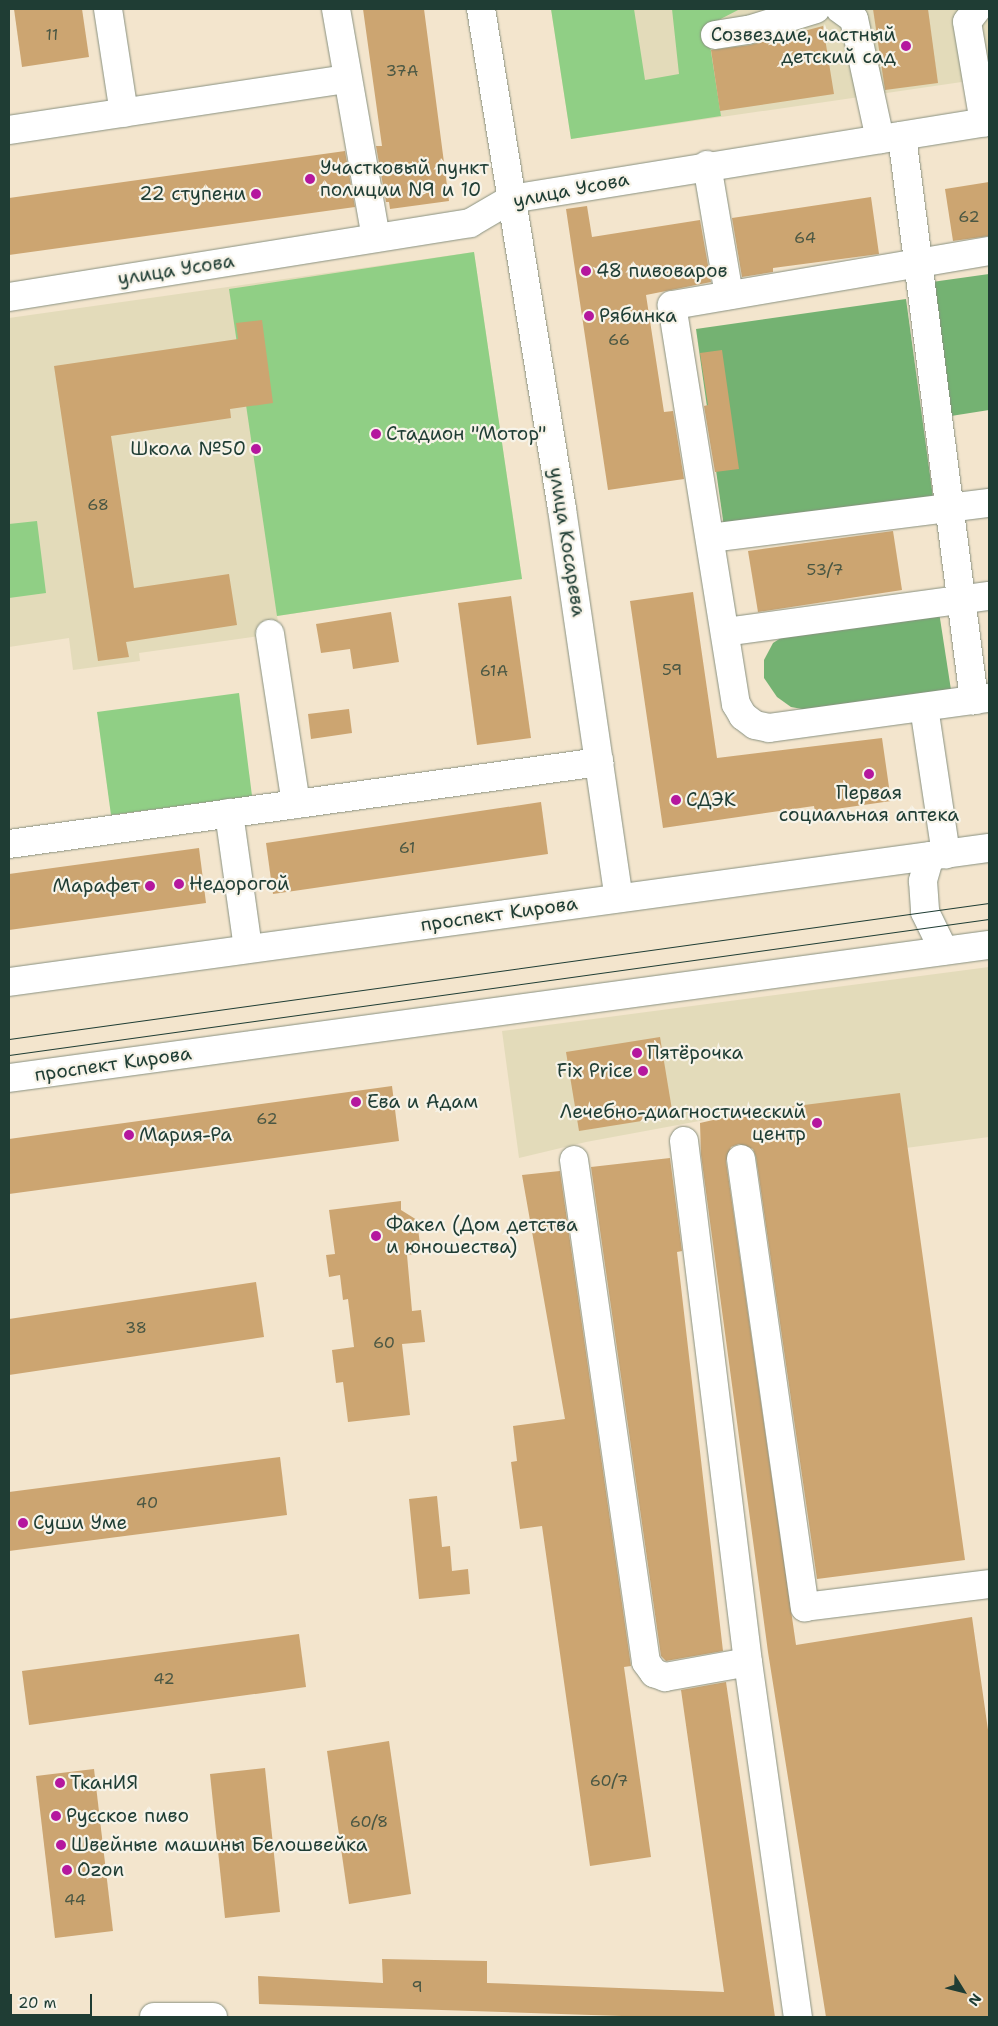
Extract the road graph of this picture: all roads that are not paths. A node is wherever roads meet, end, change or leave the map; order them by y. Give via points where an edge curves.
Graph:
1 (108, 9) edge
2 (336, 9) edge
3 (481, 9) edge
4 (816, 9) edge
5 (840, 9) edge
6 (977, 9) edge
7 (714, 35) dead end
8 (347, 79) junction
9 (124, 113) junction
10 (986, 122) edge
11 (9, 130) edge
12 (891, 138) junction
13 (707, 165) junction
14 (511, 199) junction
15 (376, 238) junction
16 (989, 251) edge
17 (918, 263) junction
18 (729, 295) junction
19 (9, 297) edge
20 (989, 503) edge
21 (949, 509) junction
22 (710, 538) junction
23 (989, 596) edge
24 (961, 600) junction
25 (725, 632) junction
26 (270, 634) dead end
27 (982, 699) edge
28 (924, 707) junction
29 (599, 762) junction
30 (296, 804) junction
31 (230, 813) junction
32 (9, 844) edge
33 (989, 848) edge
34 (938, 855) junction
35 (619, 898) junction
36 (989, 945) edge
37 (248, 948) junction
38 (944, 951) junction
39 (9, 982) edge
40 (9, 1078) edge
41 (684, 1140) dead end
42 (741, 1159) dead end
43 (574, 1160) dead end
44 (989, 1584) edge
45 (748, 1662) junction
46 (154, 2017) edge
47 (213, 2017) edge
48 (798, 2017) edge

1 - 9 main road
2 - 8 main road
3 - 14 main road, улица Косарева
4 - 7 main road via 748,30
5 - 12 main road via 854,19
6 - 10 main road via 967,22
8 - 9 main road
8 - 15 main road
9 - 11 main road
10 - 12 main road, улица Усова
12 - 13 main road, улица Усова
12 - 17 main road
13 - 14 main road, улица Усова
13 - 18 main road
14 - 15 main road, улица Усова via 470,223
14 - 29 main road, улица Косарева
15 - 19 main road, улица Усова
16 - 17 main road
17 - 18 main road
17 - 21 main road
18 - 22 main road via 672,305
20 - 21 main road
21 - 22 main road
21 - 24 main road
22 - 25 main road
23 - 24 main road
24 - 25 main road
24 - 27 main road
25 - 28 main road via 736,704 743,716 755,725 769,728
26 - 30 main road
27 - 28 main road
28 - 34 main road
29 - 30 main road
29 - 35 main road, улица Косарева
30 - 31 main road
31 - 32 main road
31 - 37 main road
33 - 34 main road, проспект Кирова
34 - 35 main road, проспект Кирова
34 - 38 main road via 923,881 925,912
35 - 37 main road, проспект Кирова
36 - 38 main road, проспект Кирова
37 - 39 main road, проспект Кирова
38 - 40 main road, проспект Кирова
41 - 45 main road
42 - 44 main road via 806,1607
43 - 45 main road via 646,1662 654,1673 665,1677
45 - 48 main road
46 - 47 main road

